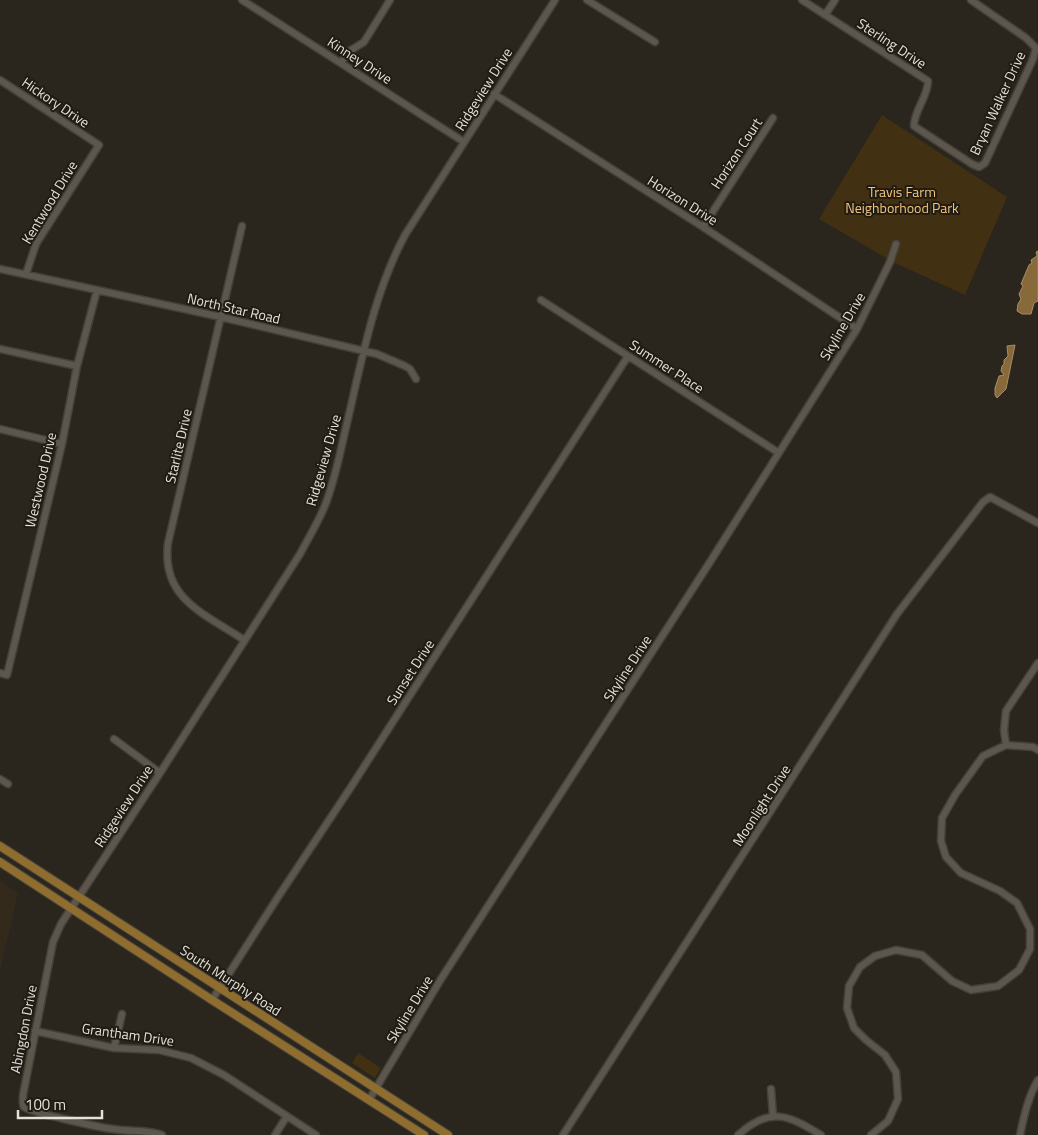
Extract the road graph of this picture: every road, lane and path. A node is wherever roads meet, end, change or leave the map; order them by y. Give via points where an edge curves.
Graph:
1 (242, 0) edge
2 (390, 0) edge
3 (555, 0) edge
4 (587, 0) edge
5 (802, 0) edge
6 (834, 0) edge
7 (971, 0) edge
8 (825, 15) junction
9 (654, 42) dead end
10 (341, 62) junction
11 (0, 80) edge
12 (494, 94) junction
13 (773, 118) dead end
14 (464, 142) junction
15 (98, 145) joint
16 (979, 167) joint
17 (242, 226) dead end
18 (703, 227) junction
19 (896, 244) dead end
20 (0, 269) edge
21 (26, 274) junction
22 (97, 290) junction
23 (541, 300) dead end
24 (221, 317) junction
25 (857, 329) junction
26 (0, 349) edge
27 (364, 351) junction
28 (628, 356) junction
29 (77, 366) junction
30 (416, 379) dead end
31 (0, 429) edge
32 (62, 444) junction
33 (779, 453) junction
34 (1038, 524) edge
35 (244, 640) junction
36 (1038, 663) edge
37 (0, 673) edge
38 (114, 739) dead end
39 (1006, 745) junction
40 (1038, 750) edge
41 (160, 773) junction
42 (0, 779) edge
43 (8, 784) dead end
44 (0, 846) edge
45 (0, 862) edge
46 (78, 897) junction
47 (71, 908) junction
48 (220, 988) junction
49 (212, 1000) junction
50 (122, 1014) dead end
51 (35, 1031) junction
52 (114, 1048) junction
53 (1038, 1080) edge
54 (376, 1089) junction
55 (770, 1089) dead end
56 (369, 1100) junction
57 (287, 1116) junction
58 (773, 1116) junction
59 (162, 1135) edge
60 (275, 1135) edge
61 (316, 1135) edge
62 (424, 1135) edge
63 (448, 1135) edge
64 (564, 1135) edge
65 (738, 1135) edge
66 (821, 1135) edge
67 (871, 1135) edge
68 (1020, 1135) edge

1 - 10 street, Kinney Drive
2 - 10 street via 364,42 348,52
3 - 12 street, Ridgeview Drive
4 - 9 street
5 - 8 street, Sterling Drive
6 - 8 street
7 - 16 street, Bryan Walker Drive via 1036,48 985,162
8 - 16 street, Sterling Drive via 928,81 914,126
10 - 14 street, Kinney Drive
11 - 15 street, Hickory Drive
12 - 14 street, Ridgeview Drive
12 - 18 street, Horizon Drive
13 - 18 street, Horizon Court
14 - 27 street, Ridgeview Drive via 392,260
15 - 21 street, Kentwood Drive via 36,244
17 - 24 street, Starlite Drive
18 - 25 street, Horizon Drive
19 - 25 street, Skyline Drive
20 - 21 street, North Star Road
21 - 22 street, North Star Road
22 - 24 street, North Star Road
22 - 29 street, Westwood Drive
23 - 28 street, Summer Place
24 - 27 street, North Star Road
24 - 35 street, Starlite Drive via 167,555 170,577 183,598
25 - 33 street, Skyline Drive
26 - 29 street
27 - 30 street, North Star Road via 405,366
27 - 35 street, Ridgeview Drive via 326,503 300,554
28 - 33 street, Summer Place
28 - 48 street, Sunset Drive
29 - 32 street, Westwood Drive
31 - 32 street
32 - 37 street, Westwood Drive via 7,675
33 - 54 street, Skyline Drive via 441,979
34 - 64 street, Moonlight Drive via 990,497 958,533 897,614
35 - 41 street, Ridgeview Drive
36 - 39 street via 1006,712
38 - 41 street
39 - 40 street
39 - 67 street via 983,756 955,795 942,818 941,841 946,857 961,873 1018,903 1030,929 1030,949 1019,970 998,986 971,990 952,981 922,955 896,950 875,956 860,967 849,986 847,1008 854,1028 885,1055 896,1072 898,1099 888,1121
41 - 46 street, Ridgeview Drive
42 - 43 street
44 - 46 main road, South Murphy Road
45 - 47 main road, South Murphy Road
46 - 47 street, Ridgeview Drive
46 - 48 main road, South Murphy Road
47 - 49 main road, South Murphy Road
47 - 51 street, Abingdon Drive via 53,942
48 - 49 street, Sunset Drive
48 - 54 main road, South Murphy Road
49 - 56 main road, South Murphy Road
50 - 52 street
51 - 52 street, Grantham Drive
51 - 59 street, Abingdon Drive via 23,1095 25,1108 99,1127
52 - 57 street, Grantham Drive via 159,1050 192,1058
53 - 68 street
54 - 56 street, Skyline Drive
54 - 63 main road, South Murphy Road
55 - 58 street
56 - 62 main road, South Murphy Road
57 - 60 street
57 - 61 street, Grantham Drive
58 - 65 street via 757,1121
58 - 66 street via 798,1122

